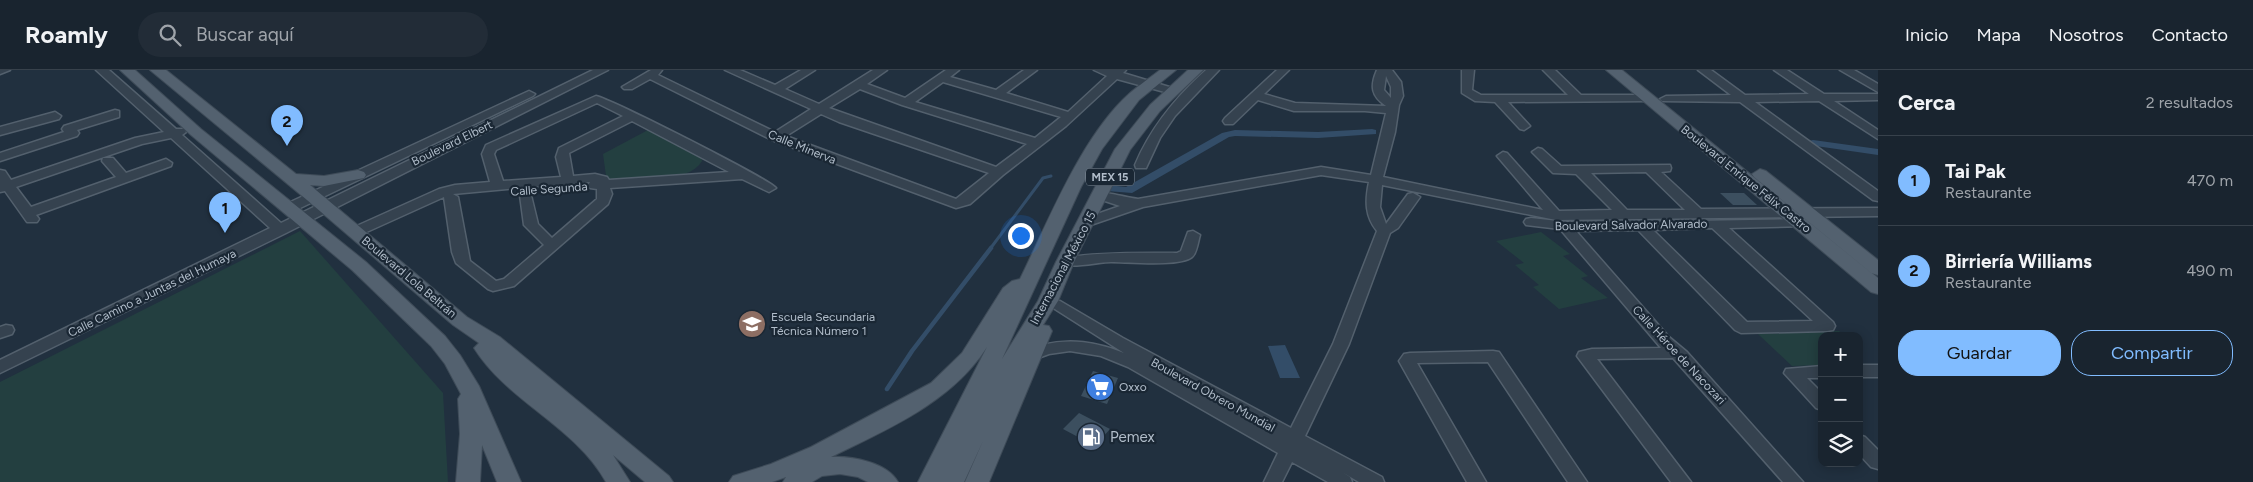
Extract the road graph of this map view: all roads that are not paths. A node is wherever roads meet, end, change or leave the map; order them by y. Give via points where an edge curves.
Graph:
1 (4, 70) edge
2 (102, 70) edge
3 (127, 70) edge
4 (157, 70) edge
5 (580, 70) edge
6 (602, 70) edge
7 (734, 70) edge
8 (809, 70) edge
9 (881, 70) edge
10 (953, 70) edge
11 (1031, 70) edge
12 (1100, 70) edge
13 (1168, 70) edge
14 (1196, 70) edge
15 (1212, 70) edge
16 (1283, 70) edge
17 (1384, 70) edge
18 (1468, 70) edge
19 (1549, 70) edge
20 (1614, 70) edge
21 (1630, 70) edge
22 (1704, 70) edge
23 (1780, 70) edge
24 (1846, 70) edge
25 (0, 71) edge
26 (1118, 72) edge
27 (655, 73) edge
28 (942, 78) junction
29 (858, 84) junction
30 (1151, 85) junction
31 (628, 87) dead end
32 (775, 90) junction
33 (1878, 90) edge
34 (1172, 91) junction
35 (998, 94) junction
36 (1255, 95) junction
37 (1579, 98) junction
38 (1648, 98) junction
39 (1822, 98) junction
40 (1878, 98) edge
41 (1498, 99) junction
42 (1666, 99) junction
43 (1745, 100) junction
44 (511, 102) junction
45 (906, 103) junction
46 (1393, 107) junction
47 (524, 108) junction
48 (820, 109) junction
49 (115, 114) dead end
50 (632, 116) junction
51 (1070, 116) junction
52 (1229, 121) dead end
53 (170, 123) junction
54 (1524, 126) dead end
55 (0, 131) edge
56 (71, 131) junction
57 (1878, 135) edge
58 (776, 138) junction
59 (1035, 142) junction
60 (83, 144) dead end
61 (1538, 152) dead end
62 (1503, 156) dead end
63 (0, 157) edge
64 (715, 158) junction
65 (108, 161) dead end
66 (166, 163) dead end
67 (1141, 165) dead end
68 (1649, 168) junction
69 (1665, 168) dead end
70 (1580, 170) junction
71 (998, 172) junction
72 (358, 175) junction
73 (745, 175) junction
74 (124, 178) junction
75 (291, 179) junction
76 (687, 179) junction
77 (568, 180) junction
78 (2, 181) edge
79 (599, 181) junction
80 (1376, 184) junction
81 (497, 185) junction
82 (769, 188) dead end
83 (524, 190) junction
84 (1101, 195) junction
85 (451, 197) junction
86 (1413, 197) junction
87 (1878, 197) edge
88 (319, 201) junction
89 (1140, 203) junction
90 (1786, 212) junction
91 (1878, 212) edge
92 (296, 213) junction
93 (1729, 213) junction
94 (1698, 214) junction
95 (1809, 219) junction
96 (1620, 220) junction
97 (1561, 221) junction
98 (1878, 222) edge
99 (1085, 223) junction
100 (1716, 224) junction
101 (1741, 224) junction
102 (1642, 225) junction
103 (281, 230) junction
104 (1384, 231) junction
105 (359, 235) junction
106 (1193, 235) dead end
107 (552, 245) junction
108 (1065, 262) junction
109 (1878, 269) edge
110 (1029, 280) junction
111 (1878, 288) edge
112 (1055, 295) junction
113 (460, 321) junction
114 (1676, 353) junction
115 (1030, 356) junction
116 (1000, 364) junction
117 (0, 367) edge
118 (1878, 370) edge
119 (1863, 371) edge
120 (1818, 372) edge
121 (468, 386) junction
122 (1818, 400) edge
123 (1292, 446) junction
124 (1863, 446) edge
125 (1878, 462) edge
126 (468, 482) edge
127 (509, 482) edge
128 (618, 482) edge
129 (661, 482) edge
130 (741, 482) edge
131 (795, 482) edge
132 (886, 482) edge
133 (930, 482) edge
134 (952, 482) edge
135 (977, 482) edge
136 (1273, 482) edge
137 (1343, 482) edge
138 (1374, 482) edge
139 (1477, 482) edge
140 (1578, 482) edge
141 (1682, 482) edge
142 (1794, 482) edge

1 - 25 street
2 - 53 street
3 - 53 main road, Boulevard Lola Beltrán
4 - 75 main road, Boulevard Lola Beltrán
5 - 44 street, Boulevard Elbert
6 - 47 street, Boulevard Elbert
7 - 32 street
8 - 32 street
9 - 29 street
10 - 28 street
11 - 35 street
12 - 26 street
13 - 30 main road, Internacional México 15 / MEX 15
14 - 34 main road, Internacional México 15 / MEX 15
15 - 67 street via 1158,129
16 - 36 street
17 - 46 street via 1399,90
17 - 46 street via 1377,89
18 - 41 street via 1466,91 1479,98
19 - 37 street
20 - 38 main road, Boulevard Enrique Félix Castro
21 - 42 main road, Boulevard Enrique Félix Castro
22 - 43 street
23 - 39 street
24 - 33 street
26 - 30 street
26 - 51 street
27 - 31 street
27 - 58 street, Calle Minerva
28 - 35 street
28 - 45 street
29 - 45 street
29 - 48 street
30 - 34 street
30 - 110 main road, Internacional México 15 / MEX 15 via 1134,97 1094,149
32 - 48 street
34 - 84 main road, Internacional México 15 / MEX 15 via 1154,108 1123,149
35 - 51 street
36 - 46 street via 1294,107
36 - 52 street
37 - 38 street
37 - 41 street
38 - 90 main road, Boulevard Enrique Félix Castro
39 - 40 street
39 - 43 street
39 - 57 street
41 - 54 street
42 - 43 street
42 - 95 main road, Boulevard Enrique Félix Castro
43 - 87 street
44 - 47 street
44 - 72 street, Boulevard Elbert
45 - 59 street
46 - 80 street
47 - 88 street, Boulevard Elbert
48 - 58 street
48 - 71 street via 894,138
49 - 56 street
50 - 64 street
50 - 77 street via 563,151
50 - 81 street via 603,101 588,102 490,148 488,154
51 - 59 street
53 - 78 street via 120,144
53 - 92 main road, Boulevard Lola Beltrán via 196,132
53 - 103 street
55 - 56 street via 53,114
56 - 60 street
56 - 63 street
58 - 71 street, Calle Minerva via 953,204 965,201
59 - 71 street
61 - 70 street via 1558,170
62 - 97 street, Calle Héroe de Nacozari
64 - 73 street
64 - 76 street via 704,171
65 - 74 street
66 - 74 street
68 - 69 street
68 - 70 street
68 - 94 street
70 - 96 street
72 - 75 main road via 324,181
72 - 88 street, Boulevard Elbert
73 - 76 street, Calle Segunda
73 - 82 street
74 - 78 street via 30,216
75 - 88 main road, Boulevard Lola Beltrán
76 - 79 street, Calle Segunda
77 - 79 street, Calle Segunda
77 - 81 street, Calle Segunda
79 - 83 street, Calle Segunda
79 - 107 street via 605,194 602,201
80 - 86 street, Boulevard Salvador Alvarado
80 - 89 street, Boulevard Salvador Alvarado via 1299,175
80 - 97 street, Boulevard Salvador Alvarado
80 - 104 street via 1373,210
81 - 105 street, Calle Segunda via 444,192
83 - 85 street, Calle Segunda
83 - 107 street via 531,225
84 - 89 street, Boulevard Salvador Alvarado via 1116,201
84 - 99 main road, Internacional México 15 / MEX 15
85 - 105 street, Calle Segunda
85 - 107 street via 460,257 469,269 493,286 509,283
86 - 97 street, Boulevard Salvador Alvarado via 1544,225
86 - 104 street via 1393,225
88 - 92 street, Boulevard Elbert
88 - 105 main road, Boulevard Lola Beltrán
89 - 99 street, Boulevard Salvador Alvarado
90 - 93 street, Boulevard Salvador Alvarado
90 - 95 main road, Boulevard Enrique Félix Castro
91 - 95 street, Boulevard Salvador Alvarado
92 - 103 street, Calle Camino a Juntas del Humaya
92 - 121 main road, Boulevard Lola Beltrán via 359,266 438,341 454,360
93 - 94 street, Boulevard Salvador Alvarado
93 - 101 street
94 - 96 street, Boulevard Salvador Alvarado
95 - 98 street, Boulevard Salvador Alvarado
95 - 101 street, Boulevard Salvador Alvarado
95 - 109 main road, Boulevard Enrique Félix Castro
95 - 111 main road, Boulevard Enrique Félix Castro
96 - 97 street, Boulevard Salvador Alvarado
96 - 97 street, Boulevard Salvador Alvarado via 1604,215
96 - 102 street, Boulevard Salvador Alvarado
97 - 114 street, Calle Héroe de Nacozari
99 - 108 main road, Internacional México 15 / MEX 15
100 - 101 street, Boulevard Salvador Alvarado
100 - 102 street, Boulevard Salvador Alvarado
100 - 102 street via 1827,326 1747,329 1741,326
103 - 117 street, Calle Camino a Juntas del Humaya
104 - 123 street via 1341,344
105 - 113 main road, Boulevard Lola Beltrán
106 - 108 street via 1187,254 1179,257
108 - 112 main road, Internacional México 15 / MEX 15
110 - 116 main road, Internacional México 15 / MEX 15
110 - 130 main road via 1010,292 968,360 930,394 851,438 759,478
112 - 115 main road
112 - 116 main road, Internacional México 15 / MEX 15
112 - 123 street, Boulevard Obrero Mundial via 1116,342
113 - 128 main road via 520,386 572,426 613,470
113 - 129 main road, Boulevard Lola Beltrán via 492,342
114 - 141 street via 1585,356
114 - 142 street, Calle Héroe de Nacozari
115 - 123 street, Boulevard Obrero Mundial via 1052,347 1072,345 1107,352
115 - 135 main road
116 - 133 main road, Internacional México 15 / MEX 15
116 - 134 main road, Internacional México 15 / MEX 15
118 - 119 street
120 - 122 street via 1792,373
121 - 126 main road via 471,434
121 - 127 main road, Boulevard Lola Beltrán
123 - 136 street
123 - 137 street, Boulevard Obrero Mundial
123 - 138 street, Boulevard Obrero Mundial
124 - 125 street
131 - 132 main road via 825,467 858,467
139 - 140 street via 1408,359 1492,356

